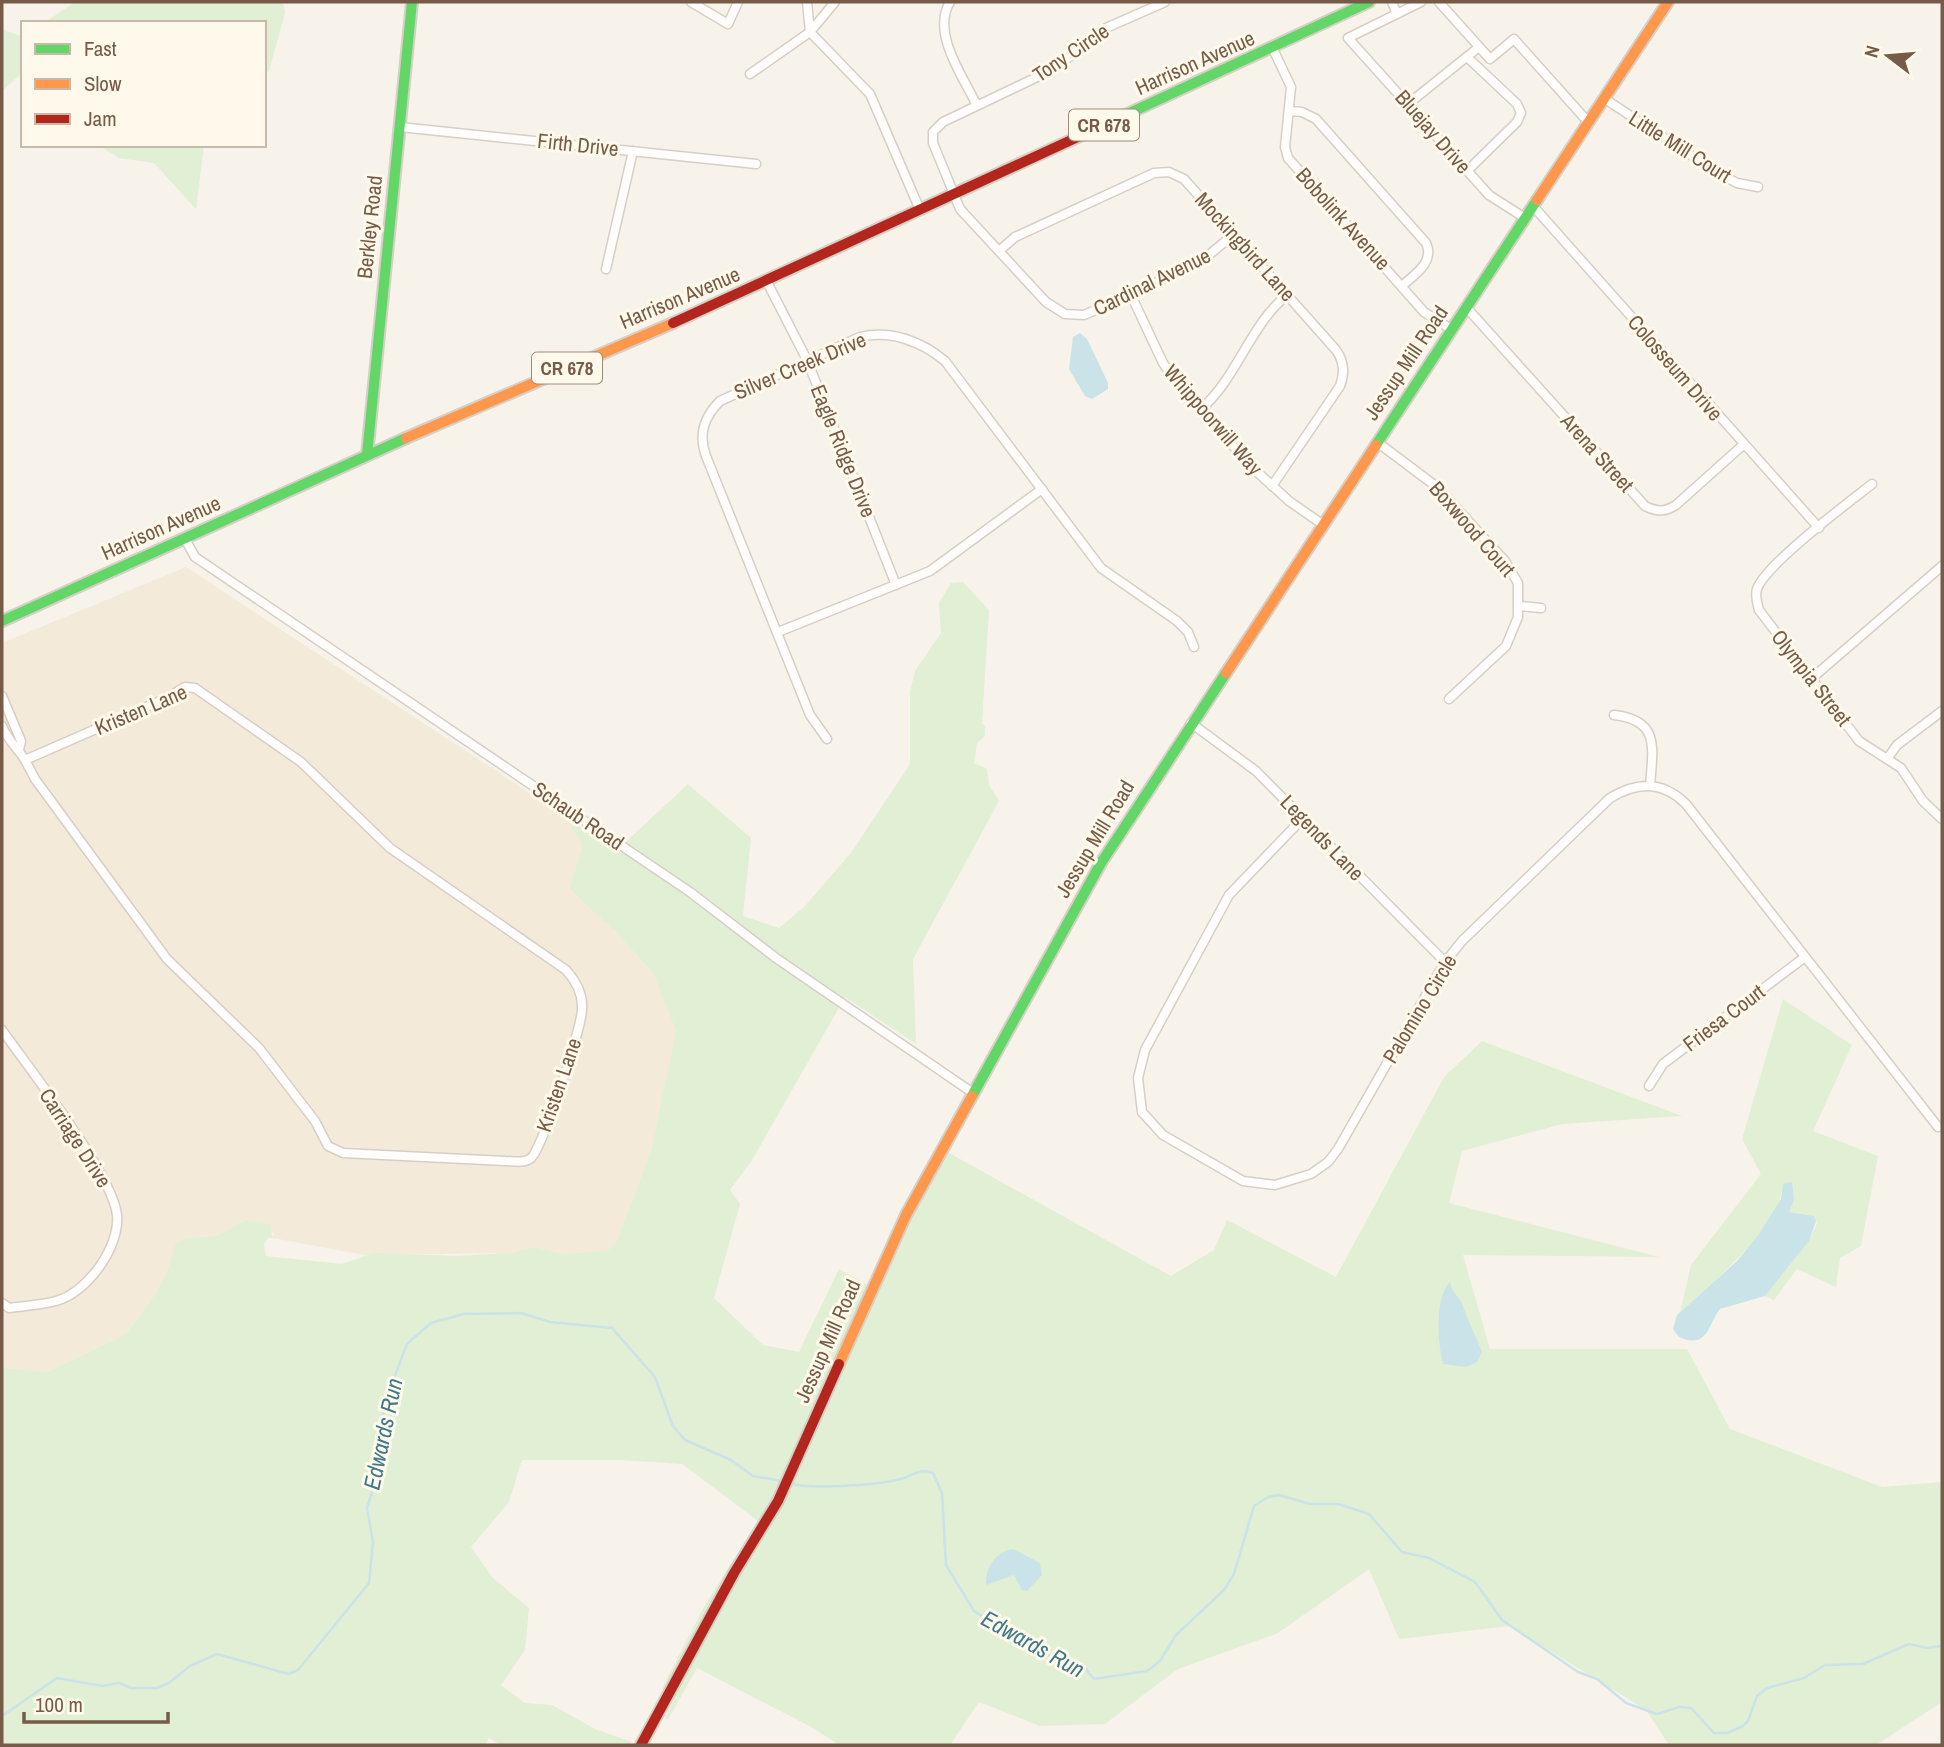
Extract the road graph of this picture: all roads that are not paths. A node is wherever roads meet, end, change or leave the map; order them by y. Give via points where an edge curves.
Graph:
1 (412, 2) edge
2 (691, 2) edge
3 (738, 2) edge
4 (807, 2) edge
5 (835, 2) edge
6 (950, 2) edge
7 (1165, 2) edge
8 (1369, 2) edge
9 (1392, 2) edge
10 (1421, 2) edge
11 (1439, 2) edge
12 (1668, 2) edge
13 (1397, 14) junction
14 (810, 32) junction
15 (1479, 47) junction
16 (1273, 49) junction
17 (1467, 57) junction
18 (1490, 59) junction
19 (1480, 69) junction
20 (750, 74) dead end
21 (1605, 99) junction
22 (976, 104) junction
23 (1408, 104) junction
24 (1290, 111) junction
25 (1589, 123) junction
26 (400, 127) junction
27 (633, 151) junction
28 (756, 164) dead end
29 (1467, 171) junction
30 (1758, 187) dead end
31 (956, 191) junction
32 (1533, 206) junction
33 (920, 210) junction
34 (1525, 218) junction
35 (1233, 234) junction
36 (999, 251) junction
37 (606, 269) dead end
38 (767, 282) junction
39 (1402, 286) junction
40 (1131, 295) junction
41 (1287, 295) junction
42 (1466, 307) junction
43 (1451, 329) junction
44 (807, 360) junction
45 (1201, 409) junction
46 (1377, 442) junction
47 (1743, 445) junction
48 (367, 455) junction
49 (1872, 484) dead end
50 (1272, 486) junction
51 (1042, 489) junction
52 (1322, 524) junction
53 (1819, 528) junction
54 (185, 539) junction
55 (1942, 566) edge
56 (896, 585) junction
57 (1520, 606) junction
58 (1541, 608) dead end
59 (2, 621) edge
60 (778, 632) junction
61 (1195, 647) dead end
62 (1811, 679) junction
63 (2, 696) edge
64 (1448, 699) dead end
65 (1942, 711) edge
66 (1614, 715) dead end
67 (1191, 723) junction
68 (2, 726) edge
69 (827, 739) dead end
70 (19, 750) junction
71 (1887, 759) junction
72 (25, 760) junction
73 (1650, 785) junction
74 (1303, 818) junction
75 (1942, 819) edge
76 (1805, 957) junction
77 (1444, 962) junction
78 (2, 1030) edge
79 (1649, 1086) dead end
80 (973, 1093) junction
81 (1938, 1128) dead end
82 (2, 1303) edge
83 (641, 1745) edge

1 - 26 street, Berkley Road
2 - 3 street via 728,24
4 - 14 street
5 - 14 street
6 - 22 street via 944,17 945,35
7 - 22 street, Tony Circle via 1106,28 1054,69
8 - 16 street, Harrison Avenue / CR 678
9 - 13 street
10 - 13 street
11 - 15 street
12 - 21 street, Jessup Mill Road
13 - 23 street, Bluejay Drive via 1348,38
14 - 20 street
14 - 33 street via 870,94
15 - 17 street
15 - 18 street
16 - 24 street, Bobolink Avenue via 1290,79
16 - 31 street, Harrison Avenue / CR 678
17 - 19 street
17 - 23 street
18 - 19 street
18 - 25 street via 1514,39
19 - 29 street via 1521,113
21 - 25 street, Jessup Mill Road
21 - 30 street, Little Mill Court via 1718,173
22 - 31 street, Tony Circle via 937,125 933,132 936,152
23 - 29 street, Bluejay Drive
24 - 39 street, Bobolink Avenue via 1288,158
24 - 39 street via 1309,115 1325,128 1426,243 1426,263
25 - 32 street, Jessup Mill Road
26 - 27 street, Firth Drive
26 - 48 street, Berkley Road
27 - 28 street, Firth Drive
27 - 37 street
29 - 34 street, Bluejay Drive via 1497,202
31 - 33 street, Harrison Avenue / CR 678
31 - 36 street, Cardinal Avenue via 960,209
32 - 34 street, Jessup Mill Road
32 - 47 street, Colosseum Drive
33 - 38 street, Harrison Avenue / CR 678
34 - 42 street, Jessup Mill Road
35 - 36 street, Mockingbird Lane via 1184,179 1163,172 1015,237
35 - 40 street, Cardinal Avenue via 1205,258
35 - 41 street, Mockingbird Lane
36 - 40 street, Cardinal Avenue via 1061,312 1084,315
38 - 44 street, Eagle Ridge Drive
38 - 48 street, Harrison Avenue / CR 678
39 - 43 street, Bobolink Avenue via 1424,312
40 - 45 street, Whippoorwill Way via 1163,363
41 - 45 street via 1267,315
41 - 50 street, Mockingbird Lane via 1338,353 1343,373 1337,391
42 - 43 street, Jessup Mill Road
42 - 47 street, Arena Street via 1654,511 1676,505
43 - 46 street, Jessup Mill Road
44 - 51 street, Silver Creek Drive via 872,334 906,338 927,347 945,361
44 - 56 street, Eagle Ridge Drive
44 - 60 street, Silver Creek Drive via 720,401 710,410 702,430 706,456
45 - 50 street, Whippoorwill Way
46 - 52 street, Jessup Mill Road
46 - 57 street, Boxwood Court via 1424,474 1505,561 1518,583
47 - 53 street, Colosseum Drive
48 - 54 street, Harrison Avenue / CR 678
49 - 53 street
50 - 52 street, Whippoorwill Way
51 - 56 street via 944,563
51 - 61 street, Silver Creek Drive via 1101,568 1177,621
52 - 67 street, Jessup Mill Road
53 - 62 street, Olympia Street via 1769,571 1756,590 1759,610
54 - 59 street, Harrison Avenue / CR 678
54 - 80 street, Schaub Road via 195,556 690,892 776,958
55 - 62 street
56 - 60 street
57 - 58 street
57 - 64 street, Boxwood Court via 1506,646
60 - 69 street, Silver Creek Drive via 810,715
62 - 71 street, Olympia Street via 1859,741
63 - 70 street, Kristen Lane via 21,741
65 - 71 street via 1897,745
66 - 73 street via 1636,719 1647,730 1653,750
67 - 74 street, Legends Lane via 1256,771
67 - 80 street, Jessup Mill Road via 1101,863
68 - 70 street, Kristen Lane via 10,745
70 - 72 street, Kristen Lane
71 - 75 street, Olympia Street via 1901,768 1923,801
72 - 72 street, Kristen Lane via 190,687 301,762 384,844 553,960 574,980 582,1002 581,1020 533,1156 525,1162 343,1153 330,1148 259,1048 142,929
73 - 76 street via 1665,788 1686,804
73 - 77 street, Palomino Circle via 1630,787 1611,798
74 - 77 street, Legends Lane
74 - 77 street, Palomino Circle via 1229,895 1145,1050 1139,1068 1139,1095 1142,1112 1153,1125 1172,1141 1243,1181 1275,1185 1311,1174 1338,1149
76 - 79 street, Friesa Court via 1663,1064
76 - 81 street
78 - 82 street, Carriage Drive via 110,1191 117,1216 109,1249 93,1278 59,1301 9,1308
80 - 83 street, Jessup Mill Road via 892,1243 778,1501

